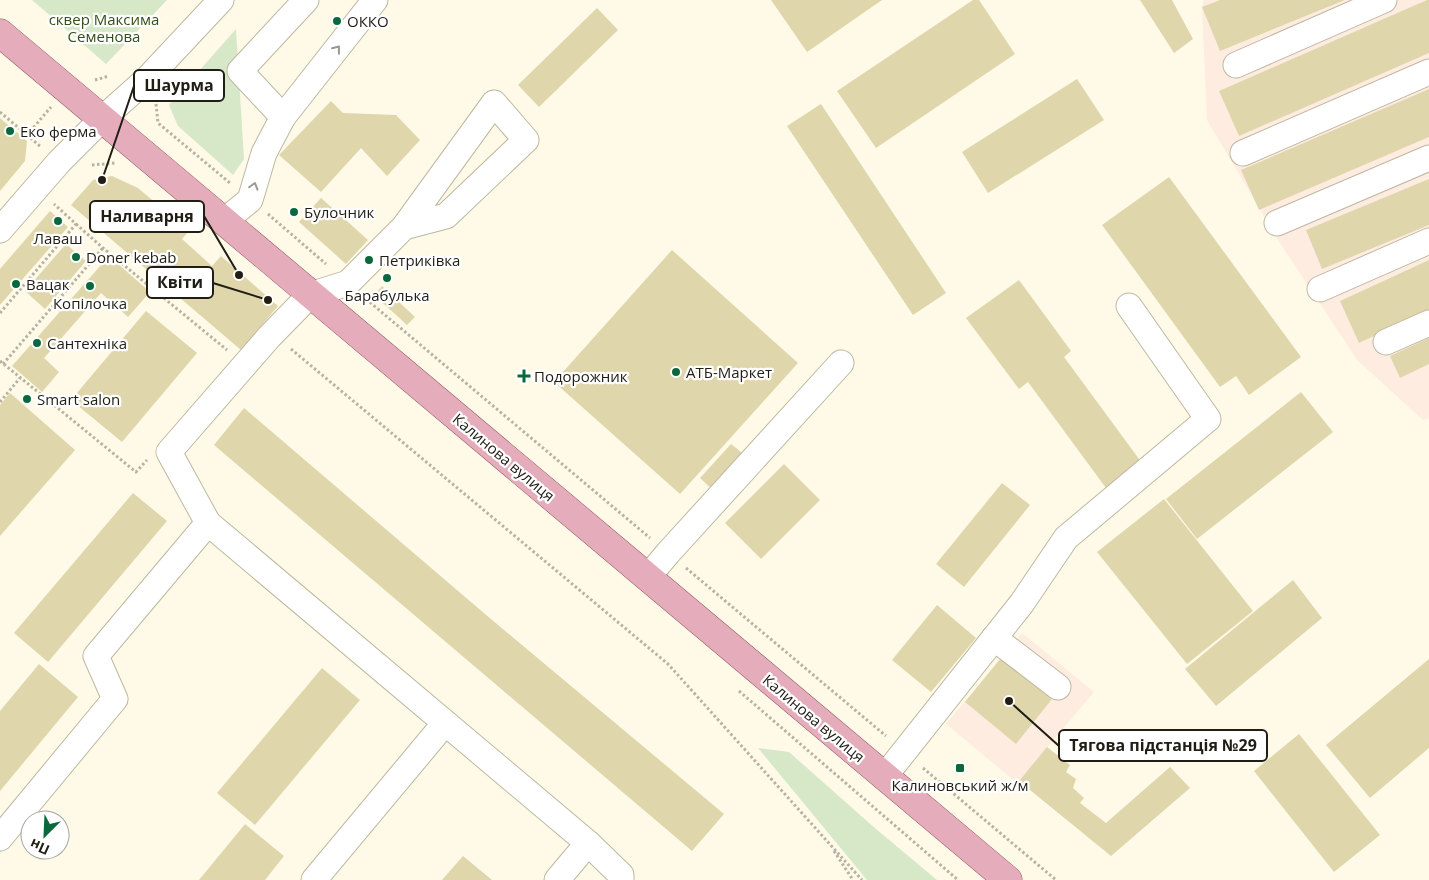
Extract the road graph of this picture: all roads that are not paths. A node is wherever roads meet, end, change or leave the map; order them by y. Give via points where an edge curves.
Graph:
1 (221, 0) edge
2 (306, 0) edge
3 (375, 0) edge
4 (1384, 0) edge
5 (0, 34) edge
6 (1236, 64) dead end
7 (1429, 72) edge
8 (283, 117) junction
9 (101, 120) junction
10 (1243, 153) dead end
11 (1429, 158) edge
12 (223, 222) junction
13 (1277, 223) dead end
14 (404, 227) junction
15 (0, 230) edge
16 (1429, 241) edge
17 (1320, 289) dead end
18 (310, 295) junction
19 (1129, 306) dead end
20 (1429, 323) edge
21 (1386, 342) dead end
22 (841, 363) dead end
23 (208, 523) junction
24 (647, 578) junction
25 (994, 638) junction
26 (1058, 687) dead end
27 (445, 724) junction
28 (884, 777) junction
29 (0, 838) edge
30 (588, 842) junction
31 (314, 880) edge
32 (557, 880) edge
33 (621, 880) edge
34 (1008, 880) edge

1 - 9 street via 148,78
2 - 8 street via 240,71
8 -> 3 street
4 - 6 street
5 - 9 main road, Калинова вулиця
7 - 10 street
12 -> 8 street via 250,200 264,153
9 - 12 main road, Калинова вулиця
9 - 15 street via 58,162
11 - 13 street
12 - 18 main road, Калинова вулиця
14 - 14 street via 446,216 526,140 494,104
14 - 18 street via 348,284
16 - 17 street
18 - 23 street via 269,336 169,452
18 - 24 main road, Калинова вулиця
19 - 25 street via 1208,419 1066,538
20 - 21 street
22 - 24 street
23 - 27 street
23 - 29 street via 96,656 115,699
24 - 28 main road, Калинова вулиця
25 - 26 street
25 - 28 street
27 - 30 street
27 - 31 street
28 - 34 main road, Калинова вулиця
30 - 32 street
30 - 33 street via 621,876

